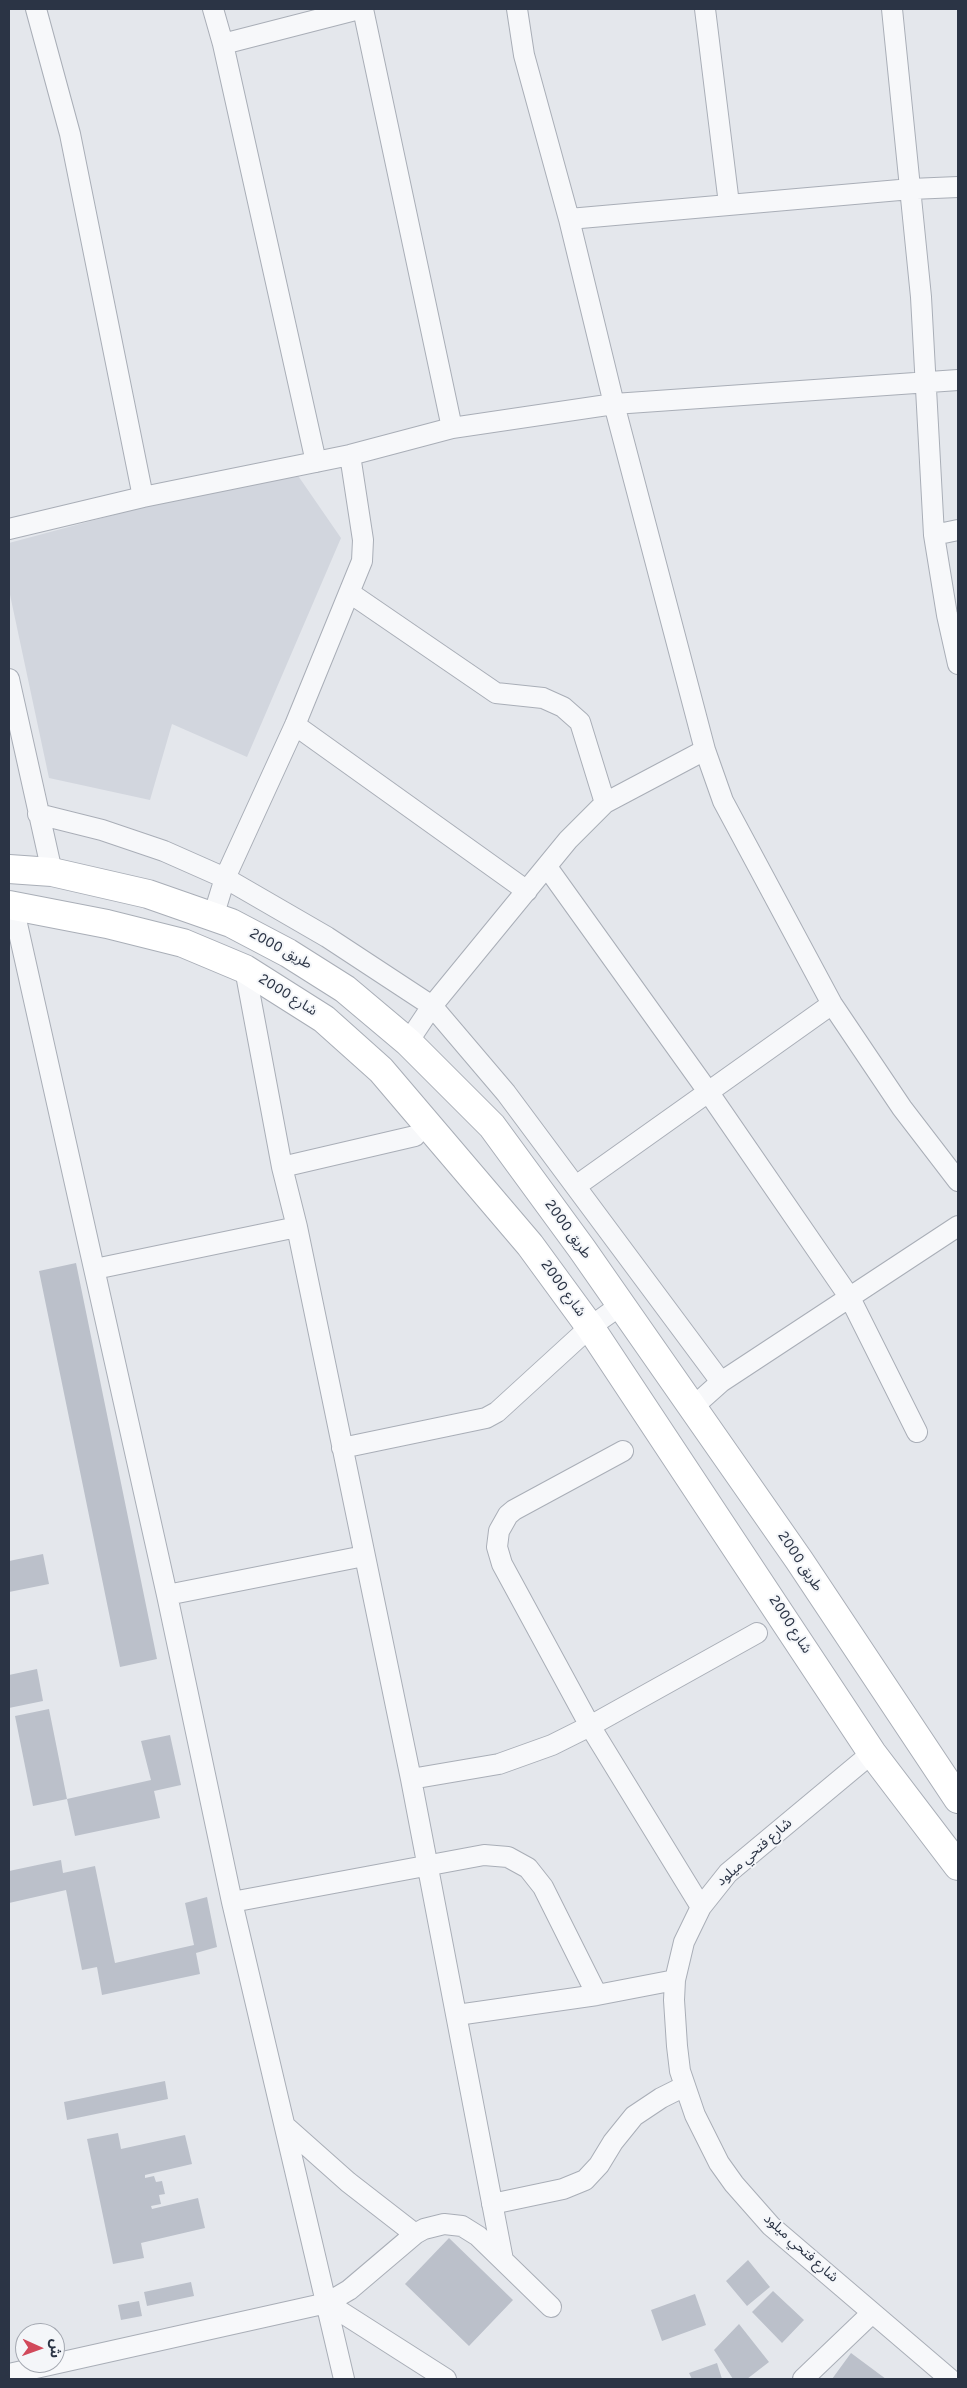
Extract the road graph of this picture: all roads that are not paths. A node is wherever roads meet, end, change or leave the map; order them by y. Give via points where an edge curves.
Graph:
1 (36, 9) edge
2 (213, 9) edge
3 (359, 9) edge
4 (363, 9) edge
5 (517, 9) edge
6 (705, 9) edge
7 (892, 9) edge
8 (223, 44) junction
9 (958, 187) edge
10 (911, 189) junction
11 (728, 204) junction
12 (569, 219) junction
13 (958, 380) edge
14 (924, 382) junction
15 (614, 404) junction
16 (452, 428) junction
17 (350, 455) junction
18 (316, 462) junction
19 (143, 497) junction
20 (9, 529) edge
21 (958, 530) edge
22 (934, 535) junction
23 (350, 593) junction
24 (958, 664) edge
25 (9, 679) edge
26 (295, 725) junction
27 (705, 750) junction
28 (606, 803) junction
29 (38, 814) junction
30 (547, 866) junction
31 (9, 869) edge
32 (52, 872) junction
33 (225, 878) junction
34 (528, 891) junction
35 (11, 906) edge
36 (212, 917) junction
37 (245, 970) junction
38 (832, 1004) junction
39 (432, 1006) junction
40 (408, 1042) junction
41 (709, 1093) junction
42 (415, 1136) dead end
43 (282, 1167) junction
44 (958, 1181) edge
45 (576, 1186) junction
46 (958, 1226) edge
47 (297, 1227) junction
48 (95, 1269) junction
49 (850, 1298) junction
50 (621, 1305) junction
51 (590, 1327) junction
52 (721, 1382) junction
53 (693, 1407) junction
54 (917, 1432) dead end
55 (342, 1448) junction
56 (623, 1450) dead end
57 (364, 1556) junction
58 (167, 1595) junction
59 (757, 1633) dead end
60 (590, 1726) junction
61 (872, 1753) junction
62 (411, 1779) junction
63 (958, 1799) edge
64 (427, 1865) junction
65 (958, 1865) edge
66 (232, 1902) junction
67 (701, 1907) junction
68 (675, 1980) junction
69 (597, 1994) junction
70 (457, 2015) junction
71 (685, 2086) junction
72 (285, 2126) junction
73 (492, 2204) junction
74 (415, 2234) junction
75 (503, 2260) junction
76 (327, 2303) junction
77 (551, 2307) dead end
78 (872, 2313) junction
79 (9, 2374) edge
80 (344, 2379) edge
81 (446, 2379) edge
82 (803, 2379) edge
83 (950, 2379) edge

1 - 19 street via 70,134
2 - 8 street
3 - 8 street
4 - 16 street
5 - 12 street via 524,55
6 - 11 street
7 - 10 street
8 - 18 street
9 - 10 street
10 - 11 street
10 - 14 street via 921,297
11 - 12 street
12 - 15 street
13 - 14 street
14 - 15 street
14 - 22 street
15 - 16 street
15 - 27 street
16 - 17 street
17 - 18 street
17 - 23 street via 363,540 362,561
18 - 19 street
19 - 20 street
21 - 22 street
22 - 24 street
23 - 26 street
23 - 28 street via 496,693 543,698 563,707 580,722
25 - 29 street
26 - 33 street
26 - 34 street
27 - 28 street
27 - 38 street via 723,801
28 - 30 street
29 - 32 street
29 - 33 street via 102,830 164,851
30 - 34 street
30 - 41 street
31 - 32 street, طريق 2000
32 - 36 street, طريق 2000 via 148,894
33 - 36 street
33 - 39 street via 327,937
34 - 39 street
35 - 37 street, شارع 2000 via 107,924 183,943
35 - 48 street
36 - 40 street, طريق 2000 via 288,952 345,989
37 - 43 street
37 - 51 street, شارع 2000 via 324,1019 381,1070 530,1245
38 - 41 street
38 - 44 street via 902,1108
39 - 40 street
39 - 45 street via 506,1093
40 - 50 street, طريق 2000 via 492,1126
41 - 45 street
41 - 49 street
42 - 43 street
43 - 47 street
45 - 52 street
46 - 49 street
47 - 48 street
47 - 55 street
48 - 58 street
49 - 52 street
49 - 54 street
50 - 51 street
50 - 53 street, طريق 2000
51 - 55 street via 503,1407 486,1418
51 - 61 street, شارع 2000
52 - 53 street
53 - 63 street, طريق 2000
55 - 57 street
56 - 60 street via 514,1510 503,1523 497,1539 502,1564
57 - 58 street
57 - 62 street
58 - 66 street
59 - 60 street
60 - 62 street via 552,1745 499,1764
60 - 67 street
61 - 65 street, شارع 2000
61 - 67 street, شارع فتحي ميلود via 728,1873
62 - 64 street
64 - 66 street
64 - 69 street via 496,1855 508,1857 528,1868 544,1887
64 - 70 street
66 - 72 street
67 - 68 street, شارع فتحي ميلود via 684,1942
68 - 69 street
68 - 71 street, شارع فتحي ميلود via 674,2021
69 - 70 street
70 - 73 street
71 - 73 street via 634,2116 612,2142 600,2165 585,2180 564,2189
71 - 78 street, شارع فتحي ميلود via 706,2140 734,2184 771,2226
72 - 74 street via 348,2182
72 - 76 street
73 - 75 street
74 - 75 street via 434,2225 462,2226 478,2236
74 - 76 street via 349,2290
75 - 77 street
76 - 79 street
76 - 80 street
76 - 81 street
78 - 82 street
78 - 83 street, شارع فتحي ميلود

